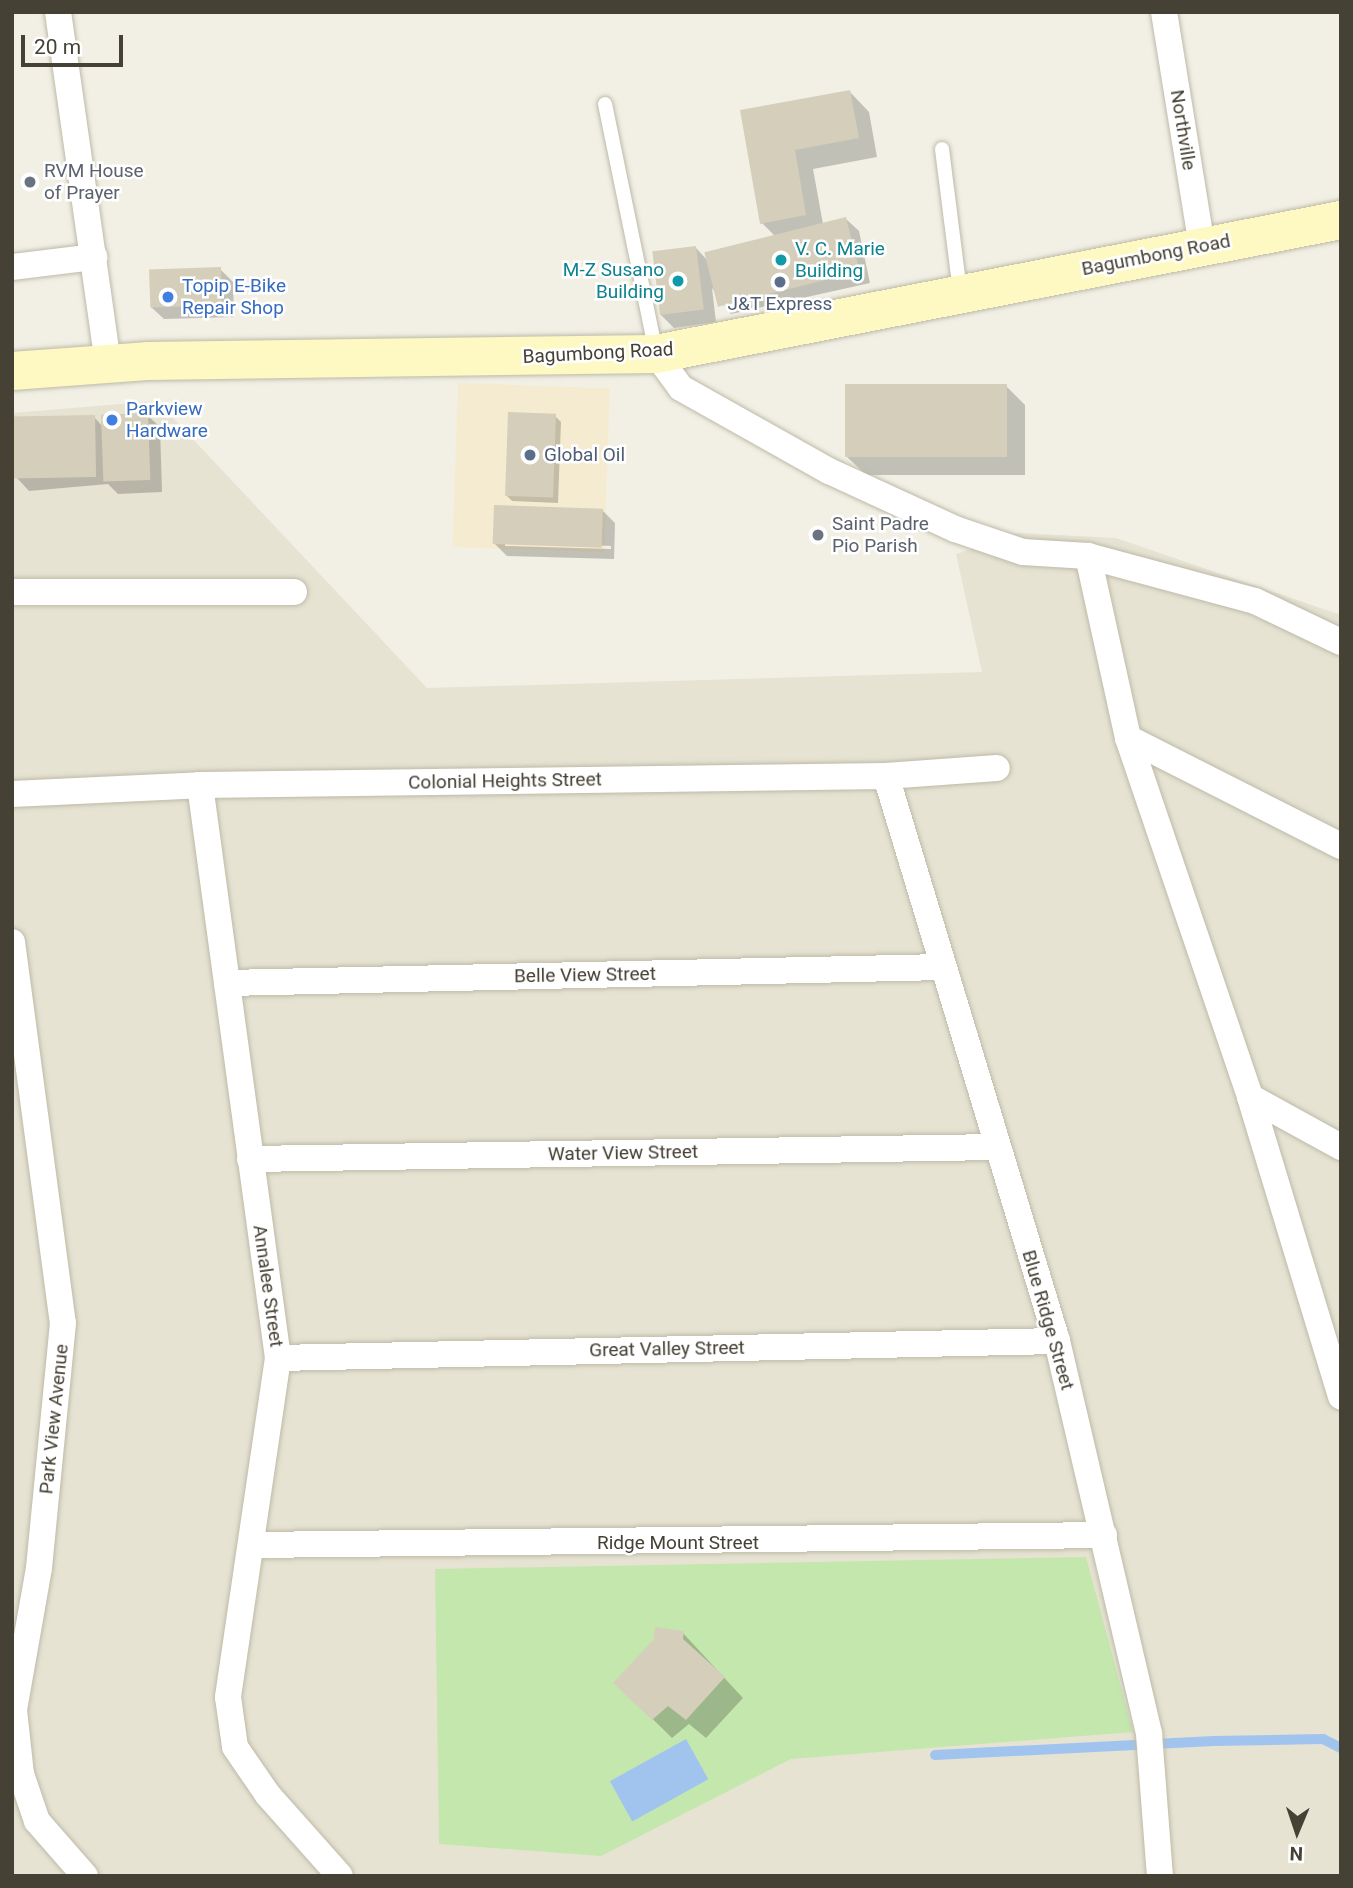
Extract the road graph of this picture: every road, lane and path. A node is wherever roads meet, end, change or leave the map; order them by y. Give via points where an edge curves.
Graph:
1 (58, 12) edge
2 (1164, 12) edge
3 (605, 104) dead end
4 (942, 149) dead end
5 (1341, 220) edge
6 (1202, 247) junction
7 (94, 257) junction
8 (12, 267) edge
9 (960, 292) junction
10 (656, 354) junction
11 (108, 363) junction
12 (12, 371) edge
13 (1088, 556) junction
14 (12, 592) edge
15 (294, 592) dead end
16 (1341, 642) edge
17 (1128, 738) junction
18 (997, 768) dead end
19 (886, 776) junction
20 (200, 785) junction
21 (12, 794) edge
22 (1341, 846) edge
23 (12, 943) edge
24 (942, 967) junction
25 (227, 983) junction
26 (1250, 1097) junction
27 (995, 1147) junction
28 (1341, 1147) edge
29 (250, 1159) junction
30 (1057, 1341) junction
31 (278, 1358) junction
32 (1341, 1397) edge
33 (1104, 1535) junction
34 (252, 1545) junction
35 (85, 1876) edge
36 (340, 1876) edge
37 (1160, 1876) edge

1 - 7 street
2 - 6 street, Northville
3 - 10 lane
4 - 9 lane
5 - 6 main road, Bagumbong Road
6 - 9 main road, Bagumbong Road
7 - 8 street
7 - 11 street
9 - 10 main road, Bagumbong Road
10 - 11 main road, Bagumbong Road
10 - 13 street via 681,388 829,471 955,529 1023,552
11 - 12 main road, Bagumbong Road
13 - 16 street via 1255,601
13 - 17 street
14 - 15 street
17 - 22 street
17 - 26 street
18 - 19 street, Colonial Heights Street
19 - 20 street, Colonial Heights Street
19 - 24 street, Blue Ridge Street
20 - 21 street, Colonial Heights Street
20 - 25 street, Annalee Street
23 - 35 street, Park View Avenue via 64,1323 38,1568 14,1710 21,1774 37,1821
24 - 25 street, Belle View Street
24 - 27 street, Blue Ridge Street
25 - 29 street, Annalee Street
26 - 28 street
26 - 32 street
27 - 29 street, Water View Street
27 - 30 street, Blue Ridge Street
29 - 31 street, Annalee Street
30 - 31 street, Great Valley Street
30 - 33 street, Blue Ridge Street
31 - 34 street, Annalee Street
33 - 34 street, Ridge Mount Street
33 - 37 street, Blue Ridge Street via 1149,1734
34 - 36 street, Annalee Street via 228,1697 235,1747 268,1795

